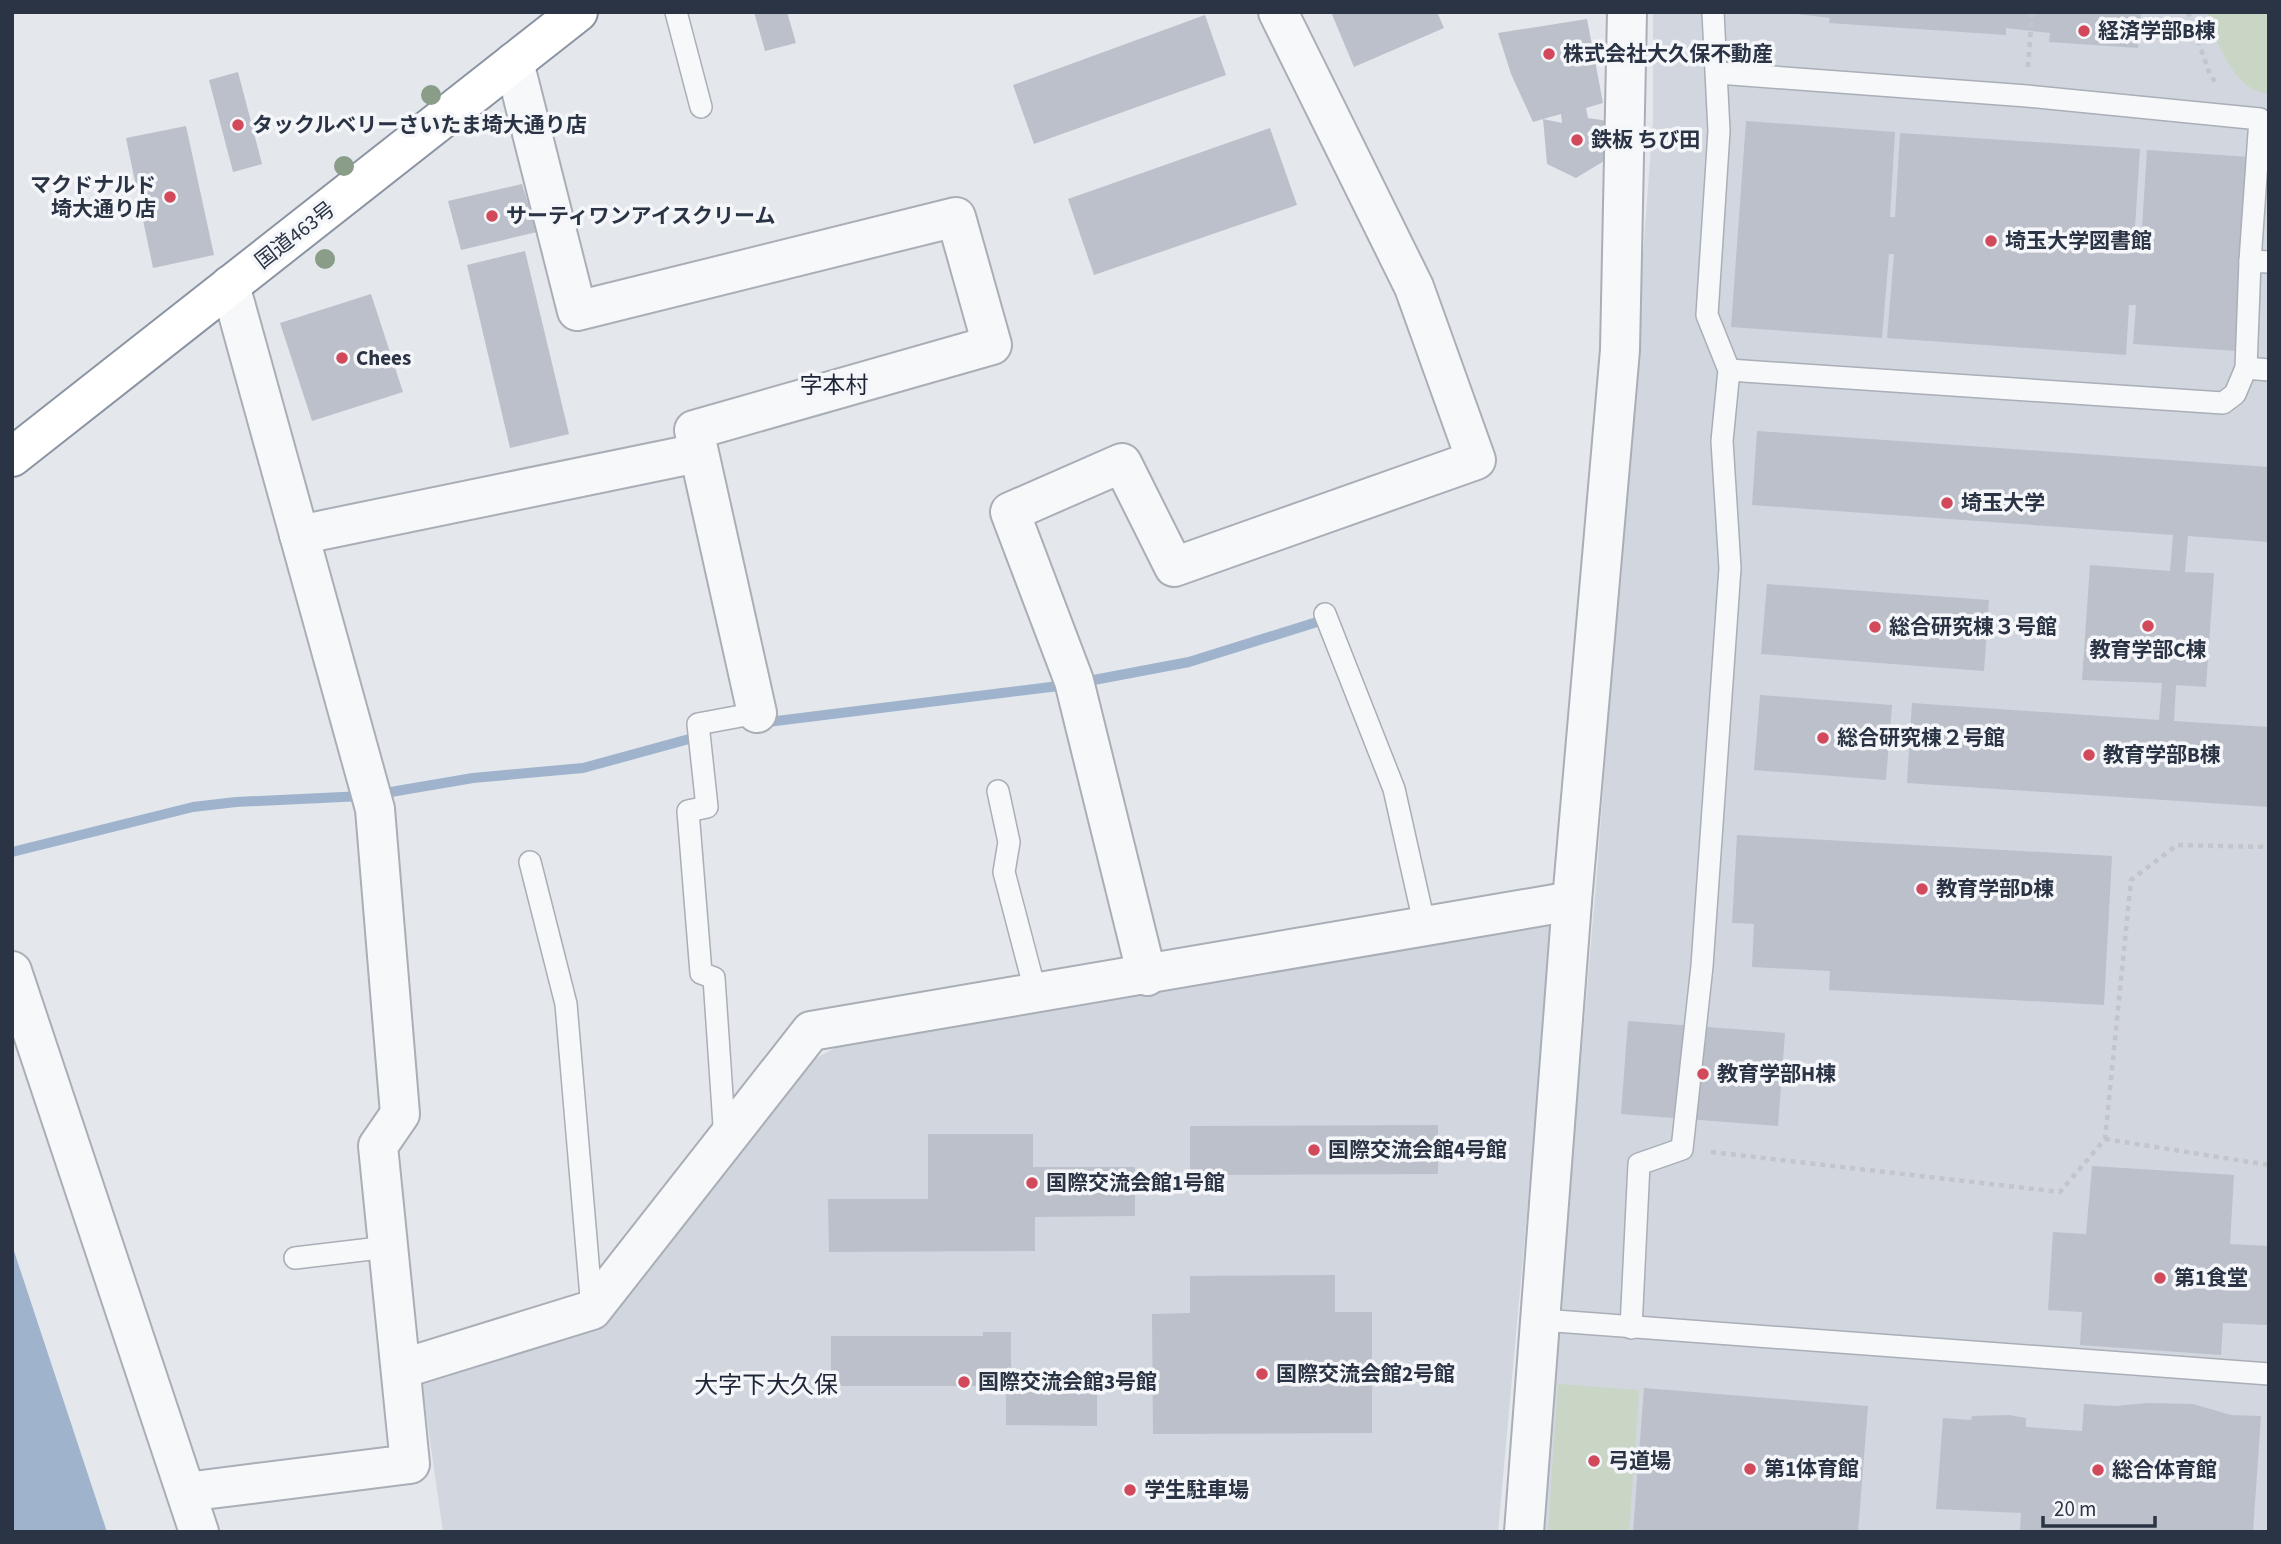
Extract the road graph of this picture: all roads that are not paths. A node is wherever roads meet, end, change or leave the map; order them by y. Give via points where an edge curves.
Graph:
1 (578, 12) edge
2 (676, 12) edge
3 (1279, 12) edge
4 (1627, 12) edge
5 (1713, 12) edge
6 (514, 62) junction
7 (1718, 73) junction
8 (701, 107) dead end
9 (2260, 262) edge
10 (230, 285) junction
11 (2246, 368) junction
12 (1729, 370) junction
13 (2269, 370) edge
14 (698, 453) junction
15 (12, 457) edge
16 (299, 535) junction
17 (1325, 614) dead end
18 (757, 713) joint
19 (998, 791) dead end
20 (530, 862) dead end
21 (1573, 901) junction
22 (1425, 927) junction
23 (12, 971) edge
24 (1146, 976) junction
25 (1036, 994) junction
26 (725, 1140) junction
27 (388, 1247) junction
28 (295, 1258) dead end
29 (592, 1310) junction
30 (1542, 1320) junction
31 (1631, 1328) junction
32 (401, 1369) junction
33 (2269, 1374) edge
34 (186, 1492) junction
35 (199, 1532) edge
36 (1524, 1532) edge

1 - 6 highway, 国道463号
2 - 8 lane
3 - 24 street via 1413,287 1476,460 1174,567 1122,463 1010,512 1074,681
4 - 21 street via 1620,350
5 - 7 lane
6 - 10 highway, 国道463号
6 - 14 street via 577,311 956,218 992,345 694,430
7 - 9 lane via 2260,119
7 - 12 lane via 1719,131 1706,315
9 - 11 lane
10 - 15 highway, 国道463号
10 - 16 street
11 - 12 lane via 2235,394 2223,403
11 - 13 lane
12 - 31 lane via 1722,441 1730,568 1702,966 1682,1149 1640,1164
14 - 16 street
14 - 18 street
16 - 27 street via 375,809 400,1114 378,1146
17 - 22 lane via 1394,789
18 - 26 lane via 698,724 707,807 688,811 701,973 715,978
19 - 25 lane via 1009,842 1004,872
20 - 29 lane via 566,1004
21 - 22 street
21 - 30 street
22 - 24 street
23 - 34 street
24 - 25 street
25 - 26 street via 811,1031
26 - 29 street
27 - 28 lane
27 - 32 street
29 - 32 street
30 - 31 lane
30 - 36 street
31 - 33 lane
32 - 34 street via 410,1464
34 - 35 street

